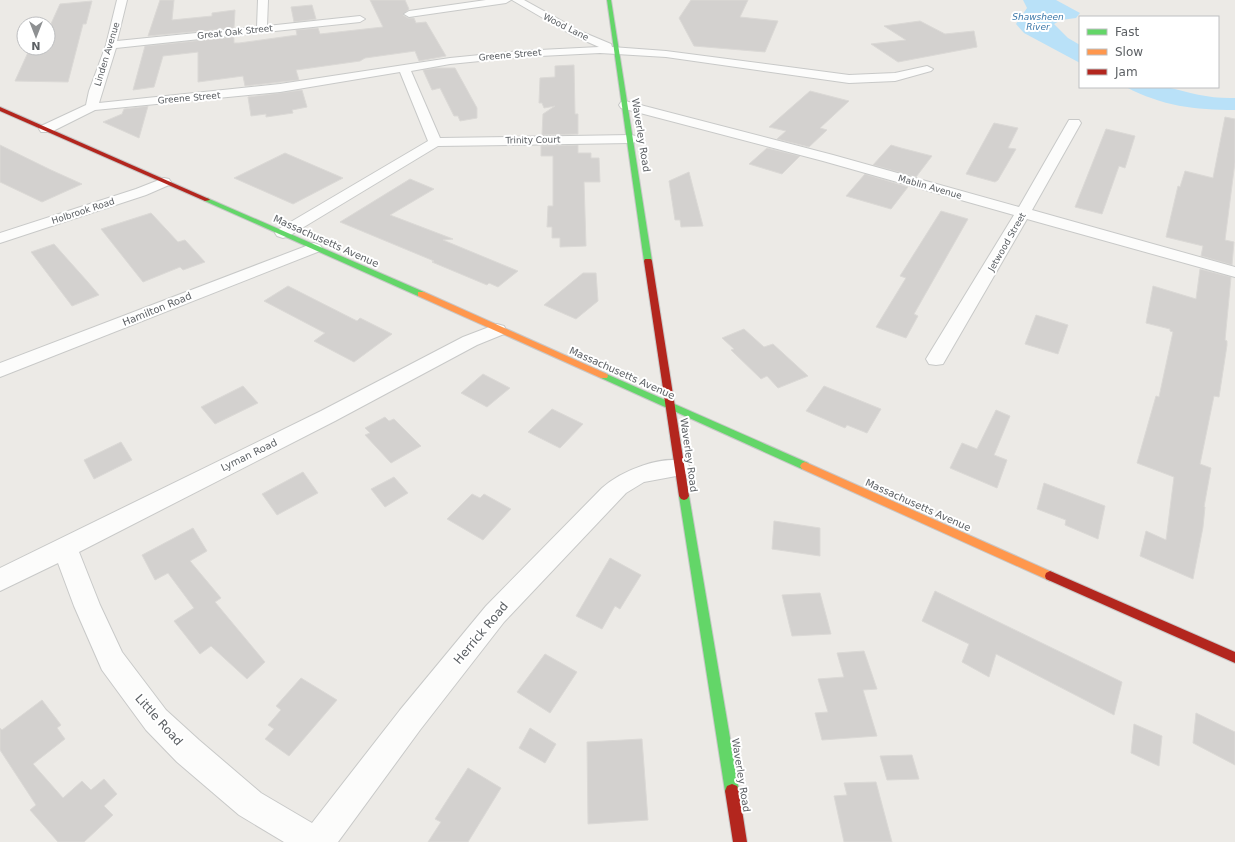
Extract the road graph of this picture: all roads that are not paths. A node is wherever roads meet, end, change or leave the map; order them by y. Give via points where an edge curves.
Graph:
1 (122, 0) edge
2 (263, 0) edge
3 (506, 0) edge
4 (516, 0) edge
5 (609, 0) edge
6 (409, 14) dead end
7 (360, 19) dead end
8 (262, 29) junction
9 (111, 45) junction
10 (617, 51) junction
11 (404, 68) junction
12 (927, 69) dead end
13 (625, 105) junction
14 (92, 107) junction
15 (2, 112) edge
16 (1074, 123) dead end
17 (46, 128) junction
18 (631, 139) junction
19 (435, 142) junction
20 (164, 182) junction
21 (1023, 214) junction
22 (283, 233) junction
23 (0, 238) edge
24 (314, 248) junction
25 (1235, 272) edge
26 (497, 330) junction
27 (936, 359) dead end
28 (0, 370) edge
29 (671, 407) junction
30 (679, 468) junction
31 (65, 548) junction
32 (0, 580) edge
33 (1235, 655) edge
34 (314, 842) edge
35 (318, 842) edge
36 (740, 842) edge

1 - 9 street, Linden Avenue
2 - 8 street
3 - 6 street
4 - 10 street, Wood Lane via 576,33
5 - 10 main road, Waverley Road
7 - 8 street, Great Oak Street
8 - 9 street, Great Oak Street
9 - 14 street, Linden Avenue
10 - 11 street, Greene Street via 579,50 520,54
10 - 12 street, Greene Street via 710,59 849,79 895,77
10 - 13 main road, Waverley Road
11 - 14 street, Greene Street via 280,88
11 - 19 street
13 - 18 main road, Waverley Road
13 - 21 street, Mablin Avenue via 828,158
14 - 17 street, Greene Street
15 - 17 main road, Massachusetts Avenue
16 - 21 street, Jetwood Street
17 - 20 main road, Massachusetts Avenue
18 - 19 street, Trinity Court
18 - 29 main road, Waverley Road
19 - 22 street
20 - 22 main road, Massachusetts Avenue
20 - 23 street, Holbrook Road via 141,192
21 - 25 street, Mablin Avenue
21 - 27 street, Jetwood Street
22 - 24 main road, Massachusetts Avenue
24 - 26 main road, Massachusetts Avenue
24 - 28 street, Hamilton Road
26 - 29 main road, Massachusetts Avenue
26 - 31 street, Lyman Road via 464,344 328,416
29 - 30 main road, Waverley Road
29 - 33 main road, Massachusetts Avenue
30 - 35 street, Herrick Road via 636,475 610,494 495,614 410,720
30 - 36 main road, Waverley Road
31 - 32 street, Lyman Road
31 - 34 street, Little Road via 112,661 156,720 250,804

